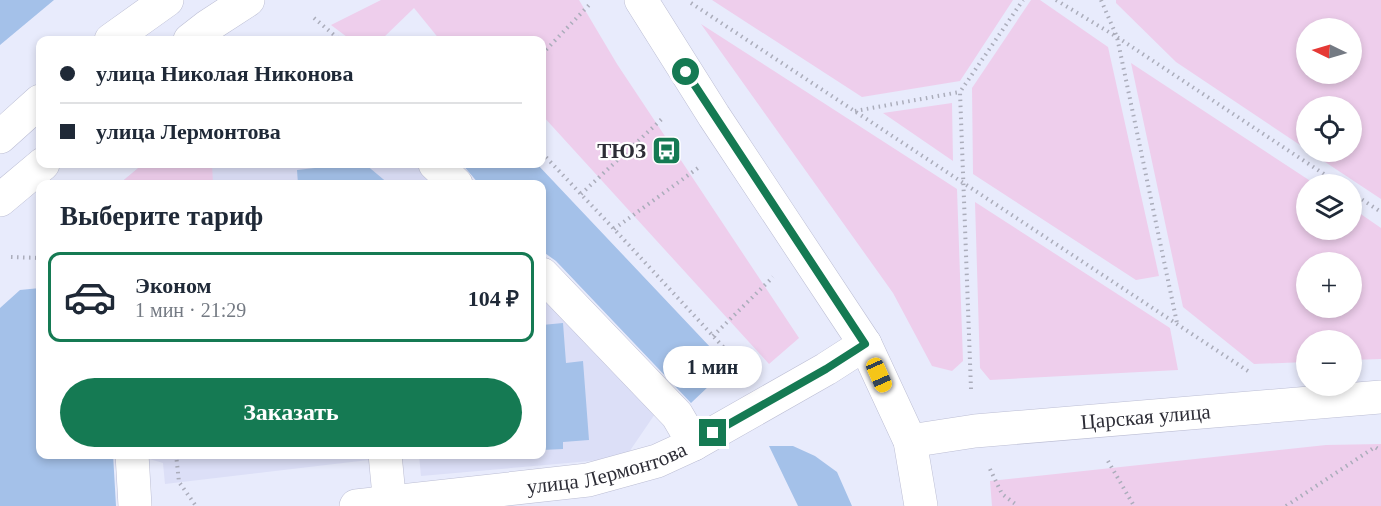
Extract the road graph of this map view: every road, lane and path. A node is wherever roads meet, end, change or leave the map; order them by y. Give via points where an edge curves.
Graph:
1 (167, 0) edge
2 (248, 0) edge
3 (641, 0) edge
4 (1023, 0) edge
5 (1056, 0) edge
6 (1101, 0) edge
7 (591, 3) dead end
8 (691, 3) dead end
9 (314, 18) dead end
10 (117, 36) edge
11 (195, 36) edge
12 (335, 36) edge
13 (1117, 37) junction
14 (546, 50) edge
15 (960, 92) junction
16 (36, 105) edge
17 (854, 111) junction
18 (664, 117) dead end
19 (0, 137) edge
20 (546, 157) edge
21 (38, 168) edge
22 (439, 168) edge
23 (698, 168) dead end
24 (1324, 174) edge
25 (452, 180) edge
26 (962, 182) junction
27 (581, 194) junction
28 (0, 200) edge
29 (1362, 200) edge
30 (1381, 212) edge
31 (614, 229) junction
32 (11, 256) dead end
33 (36, 258) edge
34 (773, 277) dead end
35 (546, 278) edge
36 (1177, 324) junction
37 (713, 336) junction
38 (865, 344) junction
39 (1251, 373) dead end
40 (757, 384) dead end
41 (971, 389) dead end
42 (1381, 397) edge
43 (910, 441) junction
44 (694, 444) junction
45 (1381, 451) edge
46 (132, 459) edge
47 (177, 459) edge
48 (386, 459) edge
49 (1108, 461) dead end
50 (990, 469) dead end
51 (390, 505) edge
52 (135, 506) edge
53 (196, 506) edge
54 (356, 506) edge
55 (921, 506) edge
56 (1018, 506) edge
57 (1134, 506) edge
58 (1286, 506) edge

1 - 10 street
2 - 11 street
3 - 38 street
4 - 15 path
5 - 13 path
6 - 13 path
7 - 14 path
8 - 17 path
9 - 12 path
13 - 24 path
13 - 36 path
15 - 17 path
15 - 26 path
16 - 19 street
17 - 26 path
18 - 27 path
20 - 27 path
21 - 28 street
22 - 25 street
23 - 31 path
26 - 36 path
26 - 41 path
27 - 31 path
29 - 30 path
31 - 37 path
32 - 33 path
34 - 37 path
35 - 44 street via 677,415
36 - 39 path
37 - 40 path
38 - 43 street
38 - 44 street, улица Лермонтова
42 - 43 street, Царская улица via 975,431
43 - 55 street
44 - 51 street, улица Лермонтова via 657,461 588,480
45 - 58 path via 1374,447
46 - 52 street
47 - 53 path via 179,482
48 - 51 street
49 - 57 path
50 - 56 path via 1002,494
51 - 54 street, улица Лермонтова

